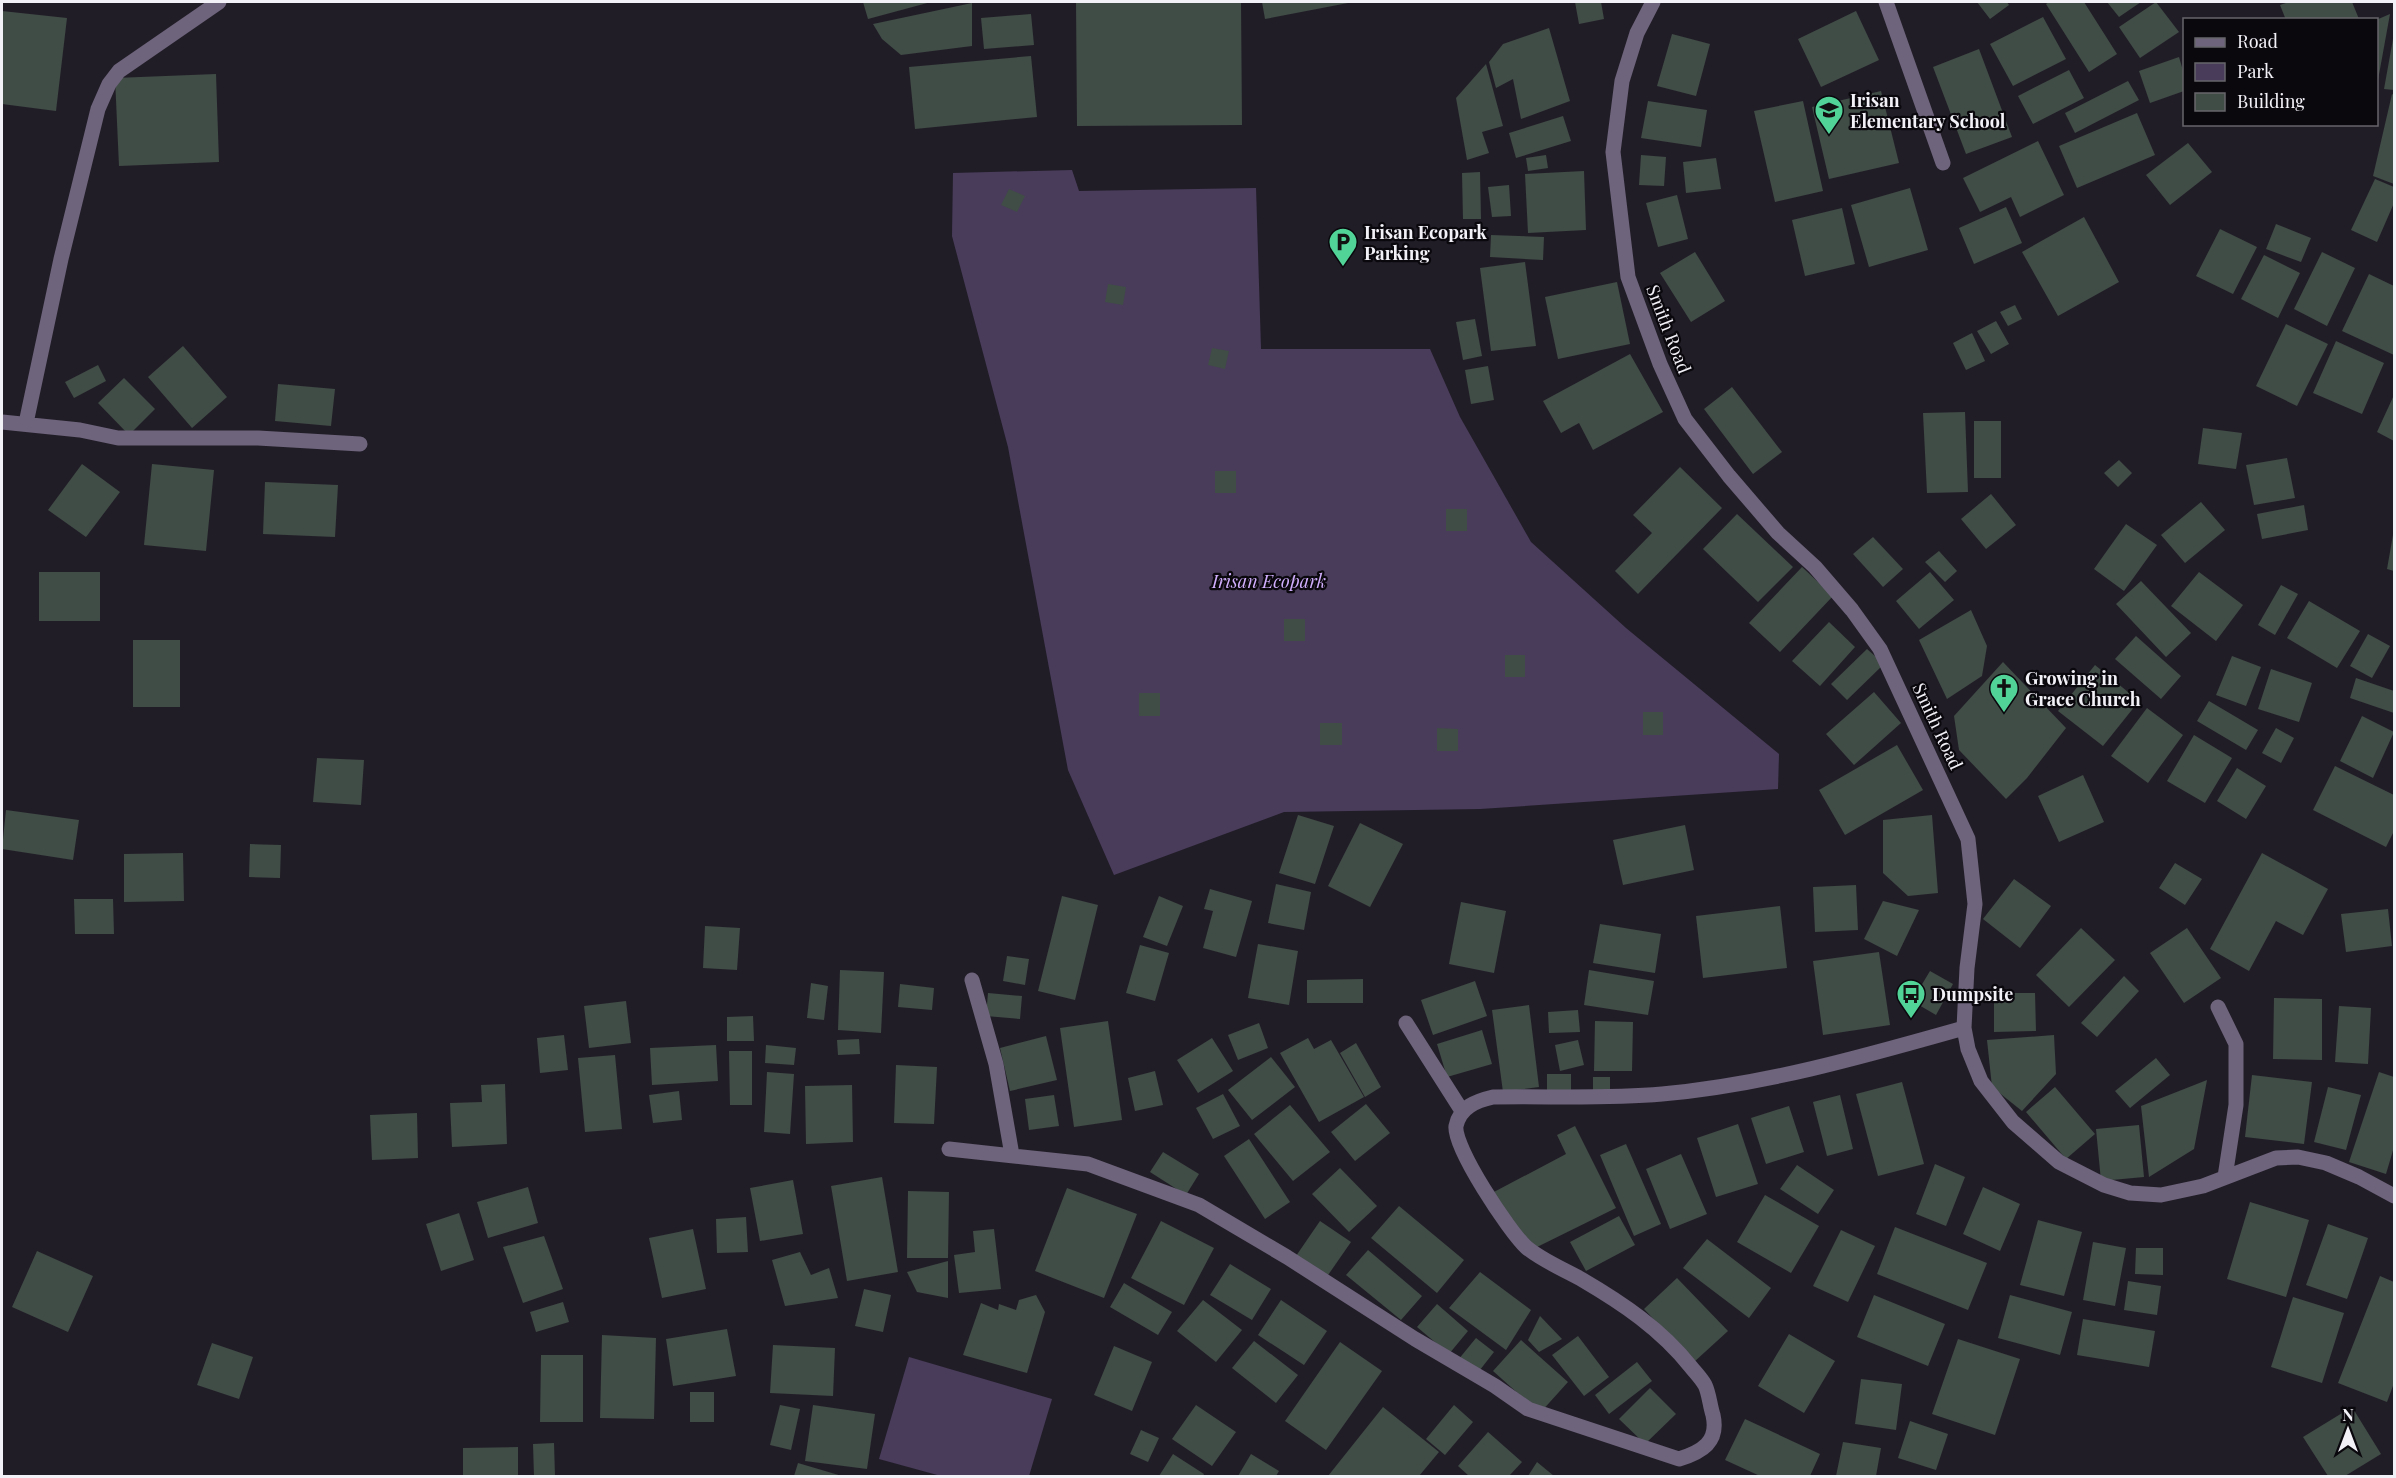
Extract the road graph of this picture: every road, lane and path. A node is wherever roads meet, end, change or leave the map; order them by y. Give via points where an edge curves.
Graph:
1 (219, 2) edge
2 (1653, 2) edge
3 (1886, 2) edge
4 (1943, 163) dead end
5 (2, 422) edge
6 (26, 423) junction
7 (360, 444) dead end
8 (972, 980) dead end
9 (2218, 1007) dead end
10 (1406, 1023) dead end
11 (1964, 1028) junction
12 (1462, 1111) junction
13 (949, 1149) dead end
14 (1012, 1155) junction
15 (2225, 1177) junction
16 (2394, 1196) edge

1 - 6 street via 119,71 109,84 98,109 61,259
2 - 11 street, Smith Road via 1637,33 1622,81 1613,152 1628,277 1660,364 1686,419 1729,476 1852,610 1880,649 1947,791 1968,840 1975,904
3 - 4 street
5 - 6 street
6 - 7 street via 118,438 258,438
8 - 14 street via 996,1064
9 - 15 street via 2236,1044 2236,1105
10 - 12 street
11 - 12 street via 1840,1062 1722,1088 1660,1095 1493,1097
11 - 15 street, Smith Road via 1980,1081 2013,1122 2059,1162 2104,1185 2130,1193 2161,1195
12 - 14 street via 1456,1127 1459,1142 1475,1175 1527,1247 1653,1326 1705,1385 1715,1425 1710,1442 1698,1454 1679,1459 1528,1410 1199,1205 1088,1164
13 - 14 street
15 - 16 street, Smith Road via 2276,1158 2298,1156 2360,1176

